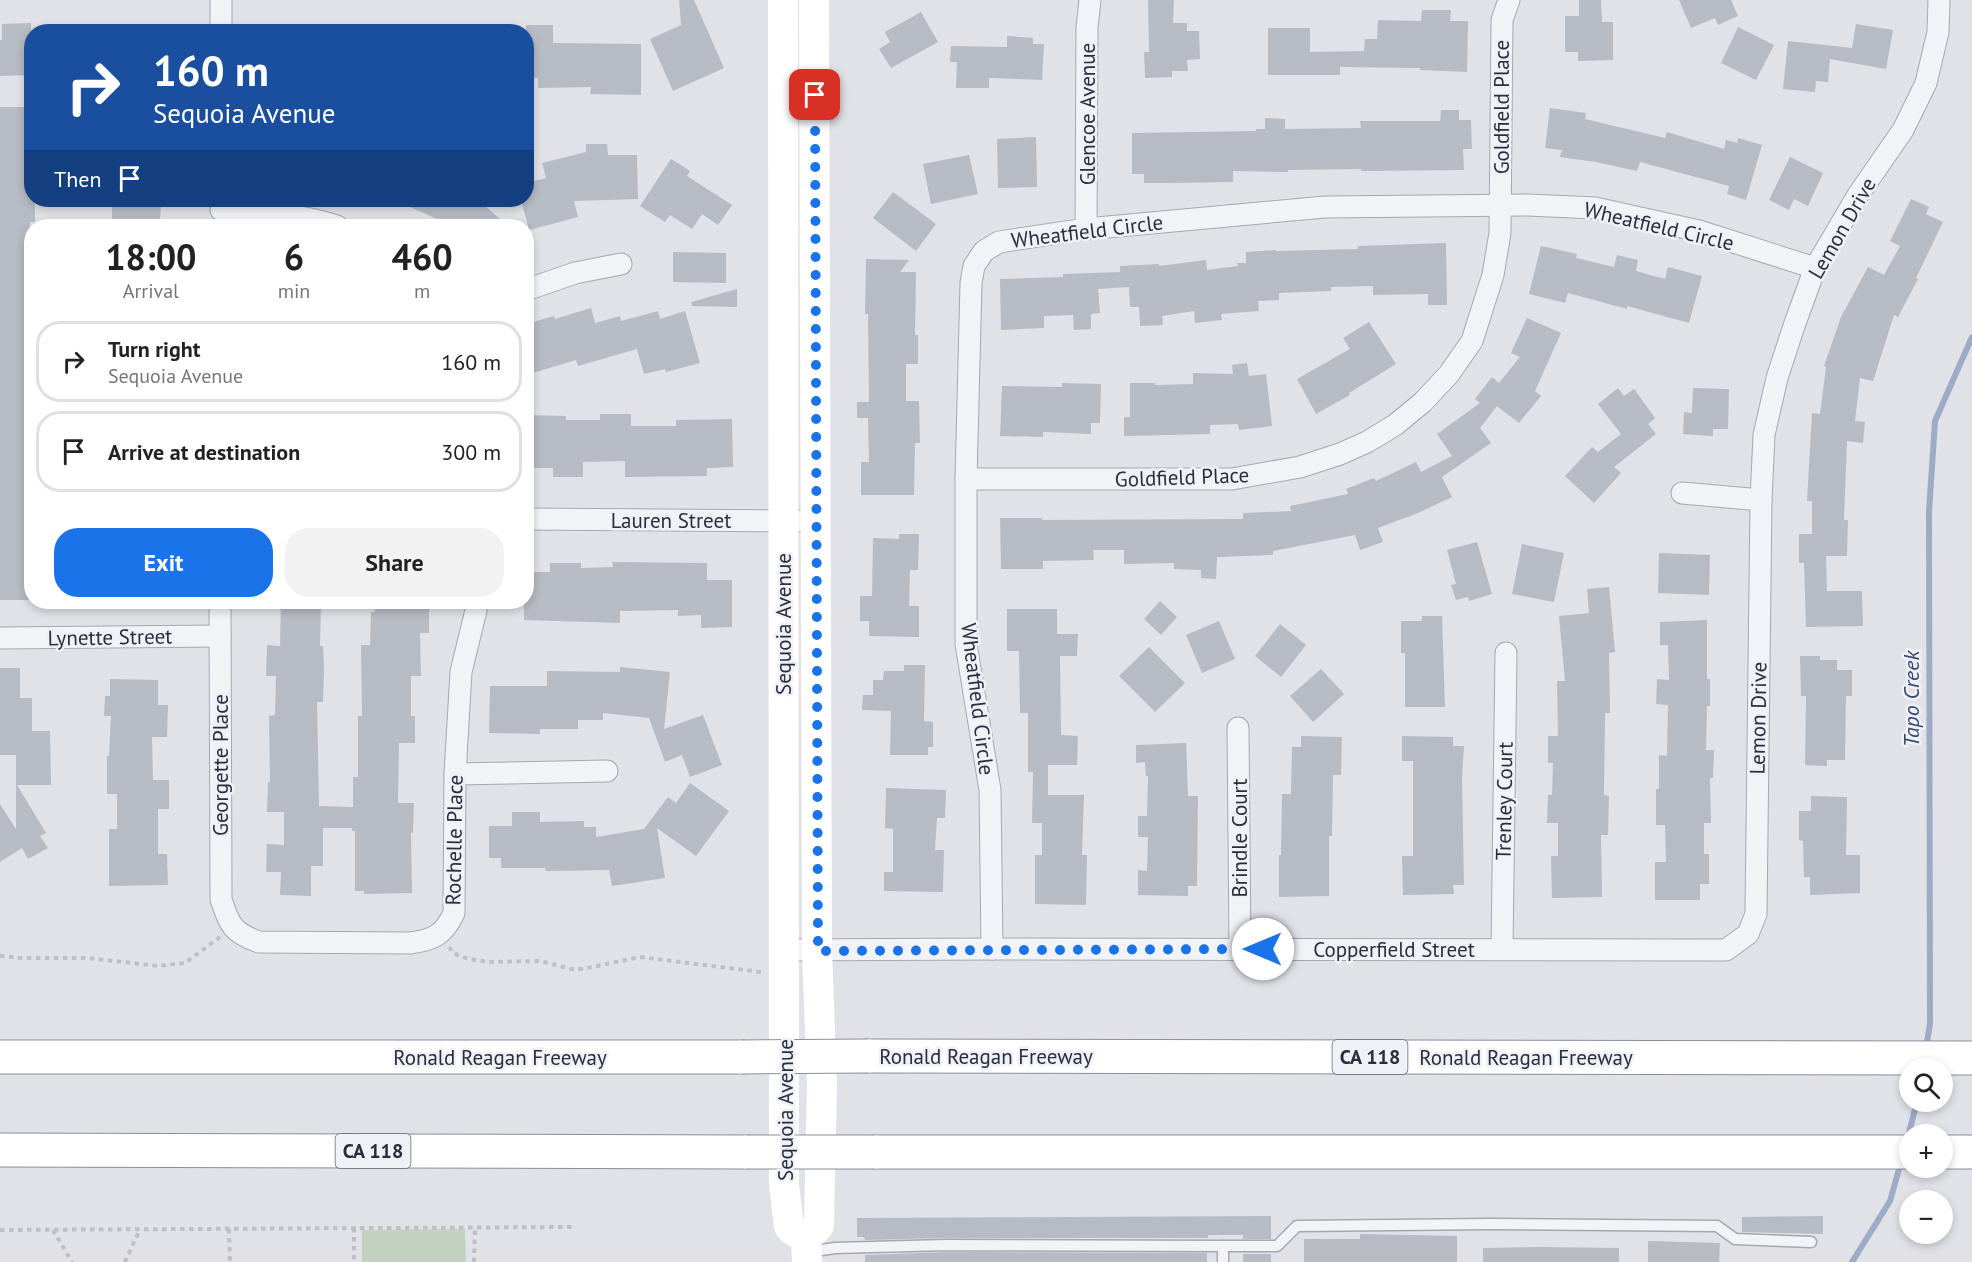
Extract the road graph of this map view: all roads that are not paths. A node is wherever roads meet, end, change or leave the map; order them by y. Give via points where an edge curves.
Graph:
1 (221, 0) edge
2 (783, 0) edge
3 (814, 0) edge
4 (1090, 0) edge
5 (1509, 0) edge
6 (1939, 0) edge
7 (221, 24) edge
8 (1501, 206) junction
9 (221, 212) edge
10 (313, 219) edge
11 (1086, 229) junction
12 (621, 264) dead end
13 (1815, 268) junction
14 (534, 287) edge
15 (966, 479) junction
16 (1682, 493) dead end
17 (1761, 500) junction
18 (534, 519) edge
19 (784, 521) junction
20 (815, 521) junction
21 (220, 609) edge
22 (476, 609) edge
23 (220, 636) junction
24 (0, 638) edge
25 (1506, 653) dead end
26 (1238, 728) dead end
27 (607, 771) dead end
28 (455, 774) junction
29 (232, 927) joint
30 (1748, 934) joint
31 (992, 949) junction
32 (1239, 949) junction
33 (1502, 949) junction
34 (784, 950) junction
35 (818, 951) junction
36 (0, 1057) edge
37 (1972, 1058) edge
38 (0, 1150) edge
39 (1899, 1152) edge
40 (1811, 1242) dead end
41 (1223, 1246) junction
42 (807, 1251) edge
43 (1223, 1262) edge

1 - 7 street
2 - 19 main road, Sequoia Avenue
3 - 20 main road, Sequoia Avenue
4 - 11 street, Glencoe Avenue
5 - 8 street, Goldfield Place via 1502,20
6 - 13 street, Lemon Drive via 1938,32 1926,83 1903,130
8 - 11 street, Wheatfield Circle via 1325,207
8 - 13 street, Wheatfield Circle via 1595,208 1699,231
8 - 15 street, Goldfield Place via 1493,275 1472,341 1449,375 1423,402 1367,442 1300,467 1232,479
9 - 10 street via 271,211
11 - 15 street, Wheatfield Circle via 999,242 984,251 974,266
12 - 14 street via 575,273
13 - 17 street, Lemon Drive via 1777,378 1764,435
15 - 31 street, Wheatfield Circle via 966,644 990,790
16 - 17 street
17 - 30 street, Lemon Drive via 1756,914
18 - 19 street, Lauren Street
19 - 20 street, Lauren Street
19 - 34 main road, Sequoia Avenue
20 - 35 main road, Sequoia Avenue
21 - 23 street, Georgette Place
22 - 28 street, Rochelle Place via 461,672
23 - 24 street, Lynette Street
23 - 29 street, Georgette Place via 221,899
25 - 33 street, Trenley Court
26 - 32 street, Brindle Court
27 - 28 street
28 - 29 street, Rochelle Place via 455,903 448,926 440,934 410,944 259,942 242,936
30 - 33 street, Copperfield Street via 1726,950
31 - 32 street, Copperfield Street
31 - 35 street, Copperfield Street
32 - 33 street, Copperfield Street
34 - 35 street, Copperfield Street
34 - 42 main road, Sequoia Avenue via 784,1185 789,1226
35 - 42 main road, Sequoia Avenue via 822,1084 819,1226
36 - 37 highway, Ronald Reagan Freeway / CA 118, bridge
38 - 39 highway, CA 118, bridge
40 - 41 lane via 1735,1239 1717,1226 1488,1224 1297,1227 1277,1246
41 - 42 lane via 946,1245
41 - 43 lane

